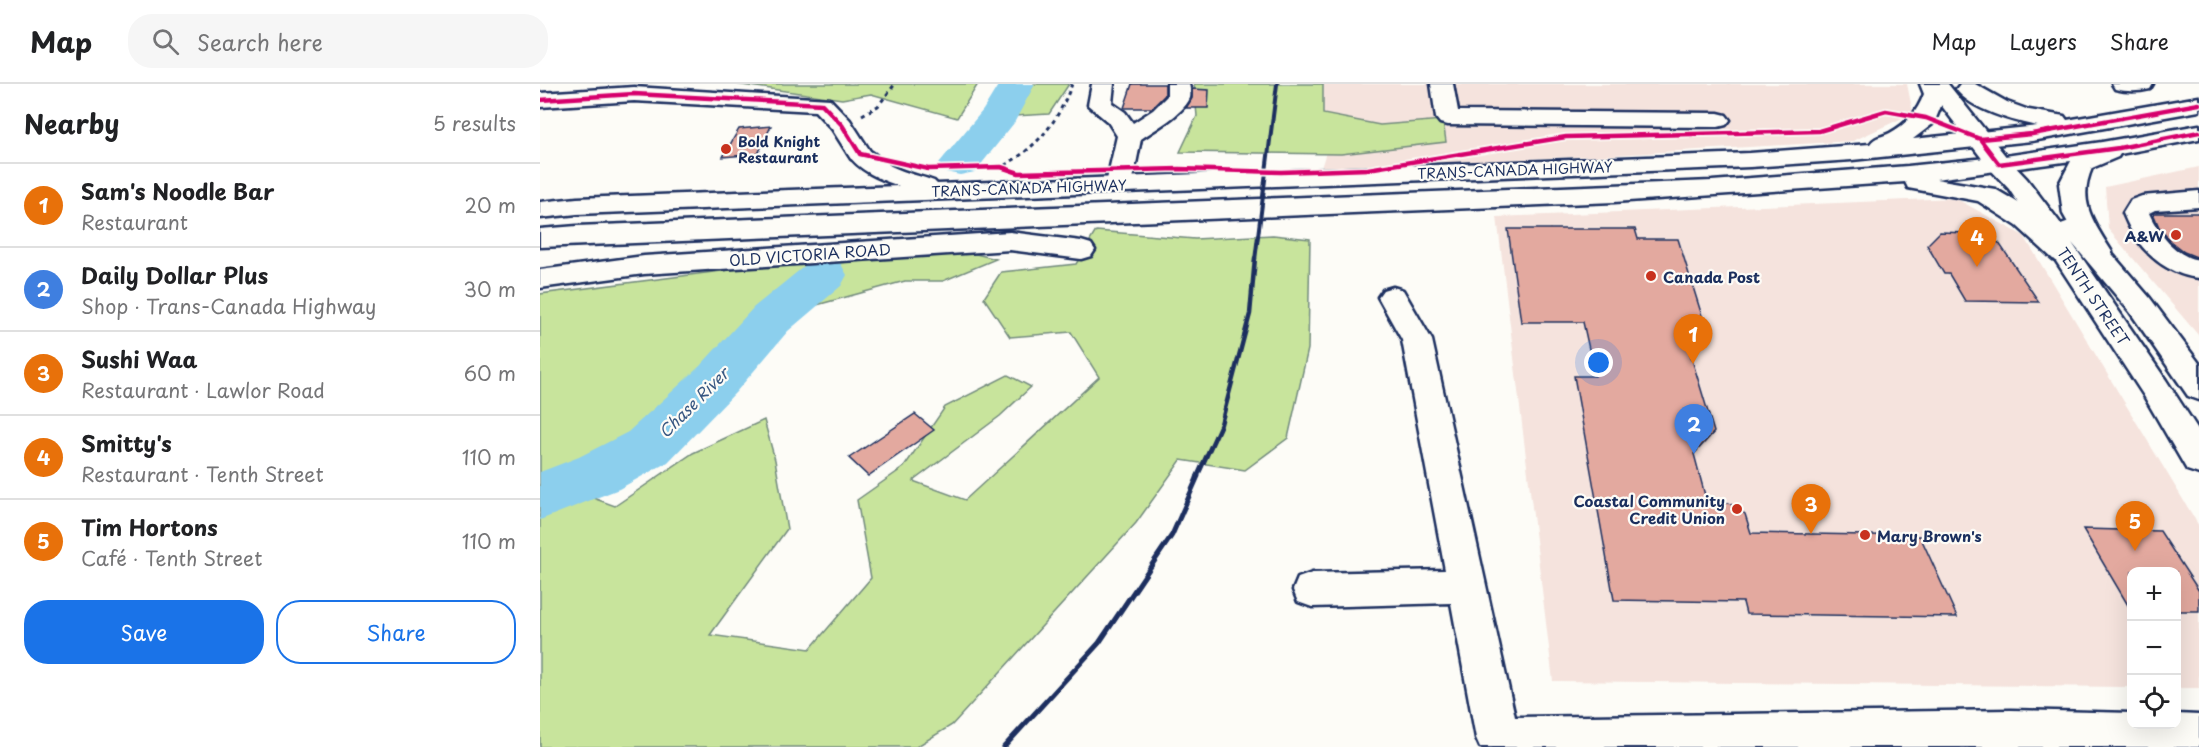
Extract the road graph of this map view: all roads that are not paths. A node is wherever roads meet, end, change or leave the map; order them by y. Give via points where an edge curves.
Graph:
1 (1103, 84) edge
2 (1179, 84) edge
3 (1442, 84) edge
4 (1931, 84) edge
5 (1936, 84) edge
6 (2122, 84) edge
7 (2142, 84) edge
8 (1965, 87) edge
9 (540, 100) edge
10 (2199, 104) edge
11 (1718, 120) dead end
12 (2091, 123) junction
13 (2199, 132) edge
14 (1129, 136) junction
15 (1992, 137) junction
16 (2119, 148) junction
17 (1852, 153) junction
18 (2011, 162) junction
19 (1873, 178) junction
20 (1119, 184) junction
21 (944, 191) junction
22 (2199, 199) edge
23 (540, 210) edge
24 (540, 238) edge
25 (1081, 250) dead end
26 (2098, 252) junction
27 (2063, 254) junction
28 (2199, 270) edge
29 (540, 279) edge
30 (1393, 297) dead end
31 (2166, 339) junction
32 (2199, 359) edge
33 (2199, 388) edge
34 (2199, 460) edge
35 (1467, 586) junction
36 (1312, 590) dead end
37 (2199, 736) edge
38 (1958, 740) edge
39 (1873, 741) edge

1 - 14 main road via 1100,105 1117,117
2 - 14 main road via 1179,97 1161,115
3 - 11 main road via 1448,118
4 - 17 main road via 1935,94 1926,118 1899,138
5 - 15 main road
6 - 7 main road
8 - 12 main road via 1994,106 2027,117
8 - 15 main road
9 - 21 main road via 634,94 822,104 842,124 860,154 884,172
10 - 12 main road, TRANS-CANADA HIGHWAY
12 - 15 main road, TRANS-CANADA HIGHWAY
13 - 16 main road, TRANS-CANADA HIGHWAY
14 - 20 main road
15 - 17 main road, TRANS-CANADA HIGHWAY
15 - 18 main road, TENTH STREET
16 - 18 main road, TRANS-CANADA HIGHWAY
16 - 26 main road via 2082,163 2072,184 2076,214
17 - 20 main road, TRANS-CANADA HIGHWAY via 1636,166
18 - 19 main road, TRANS-CANADA HIGHWAY
18 - 26 main road, TENTH STREET
18 - 27 main road, TENTH STREET via 2018,184
19 - 24 main road, TRANS-CANADA HIGHWAY via 1636,193
19 - 27 main road via 1986,195 2027,220
20 - 21 main road, TRANS-CANADA HIGHWAY
21 - 23 main road, TRANS-CANADA HIGHWAY
22 - 28 main road via 2151,202 2140,206 2136,213 2140,227 2172,261
25 - 29 main road, OLD VICTORIA ROAD via 1010,241 644,265
26 - 31 main road, TENTH STREET
27 - 34 main road, TENTH STREET
30 - 35 main road via 1417,340
31 - 32 main road
31 - 33 main road, TENTH STREET
35 - 36 main road
35 - 39 main road via 1498,738
37 - 38 main road
38 - 39 main road

